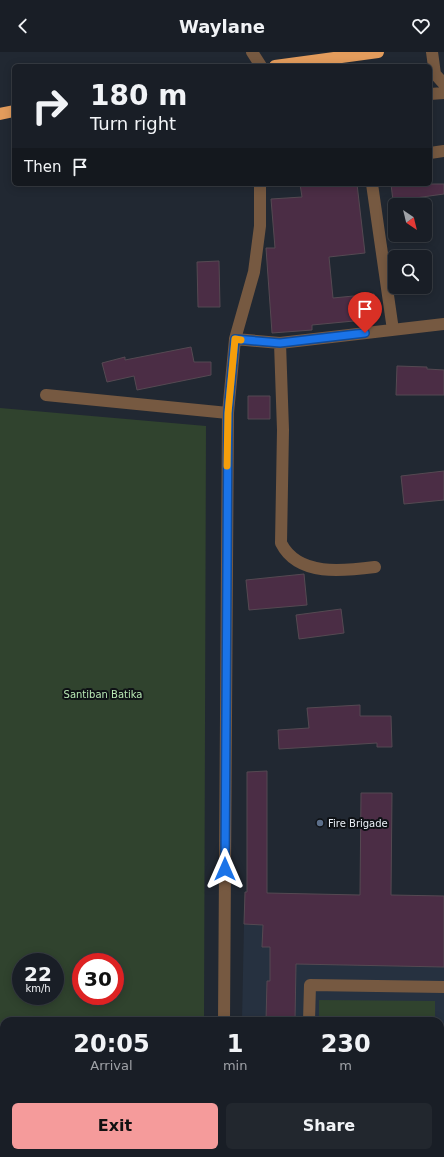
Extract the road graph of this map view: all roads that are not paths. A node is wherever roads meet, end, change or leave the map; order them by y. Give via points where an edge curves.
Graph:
1 (252, 52) edge
2 (378, 52) edge
3 (432, 52) edge
4 (260, 64) edge
5 (290, 64) edge
6 (444, 84) edge
7 (444, 93) edge
8 (432, 94) edge
9 (12, 111) edge
10 (0, 114) edge
11 (444, 151) edge
12 (432, 153) edge
13 (260, 186) edge
14 (372, 186) edge
15 (444, 324) edge
16 (393, 330) junction
17 (235, 339) junction
18 (280, 343) junction
19 (46, 395) dead end
20 (228, 413) junction
21 (375, 567) dead end
22 (444, 987) edge
23 (224, 1017) edge
24 (309, 1017) edge

1 - 4 street
2 - 5 highway
3 - 6 street via 435,74
7 - 8 street
9 - 10 highway
11 - 12 street
13 - 17 street via 260,226 254,272
14 - 16 street
15 - 16 street
16 - 18 street
17 - 18 street
17 - 20 street
18 - 21 street via 283,430 281,543 295,561 311,567 342,571
19 - 20 street
20 - 23 street
22 - 24 street via 310,985

